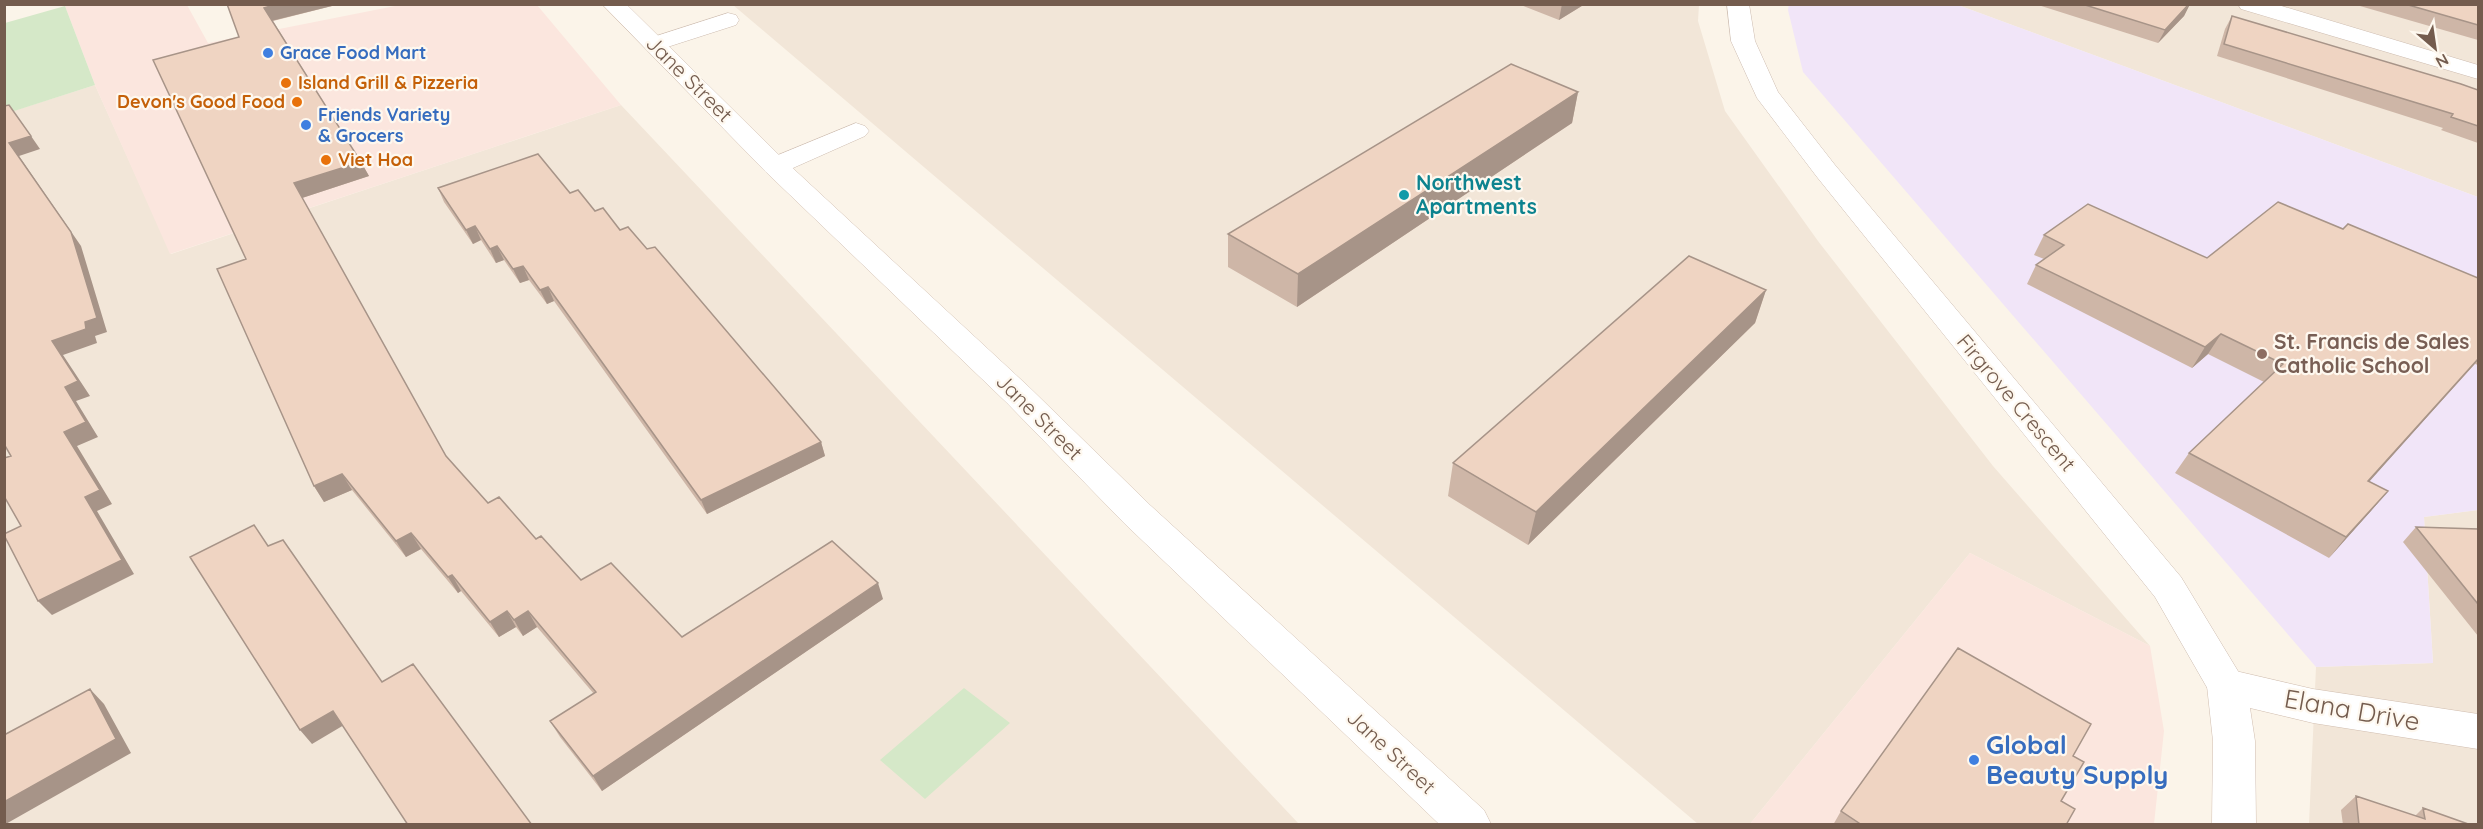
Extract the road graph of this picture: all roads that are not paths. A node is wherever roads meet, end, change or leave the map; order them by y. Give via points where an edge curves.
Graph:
1 (613, 4) edge
2 (2249, 4) edge
3 (1732, 6) edge
4 (728, 20) dead end
5 (655, 44) junction
6 (2478, 72) edge
7 (856, 131) dead end
8 (775, 166) junction
9 (2227, 686) junction
10 (2478, 732) edge
11 (1469, 825) edge
12 (2234, 825) edge

1 - 5 street, Jane Street
2 - 6 street
3 - 9 street, Firgrove Crescent via 1766,93 2169,587
4 - 5 street
5 - 8 street, Jane Street
7 - 8 street
8 - 11 street, Jane Street via 1018,395 1137,514
9 - 10 street, Elana Drive via 2313,706
9 - 12 street, Firgrove Crescent via 2234,741

